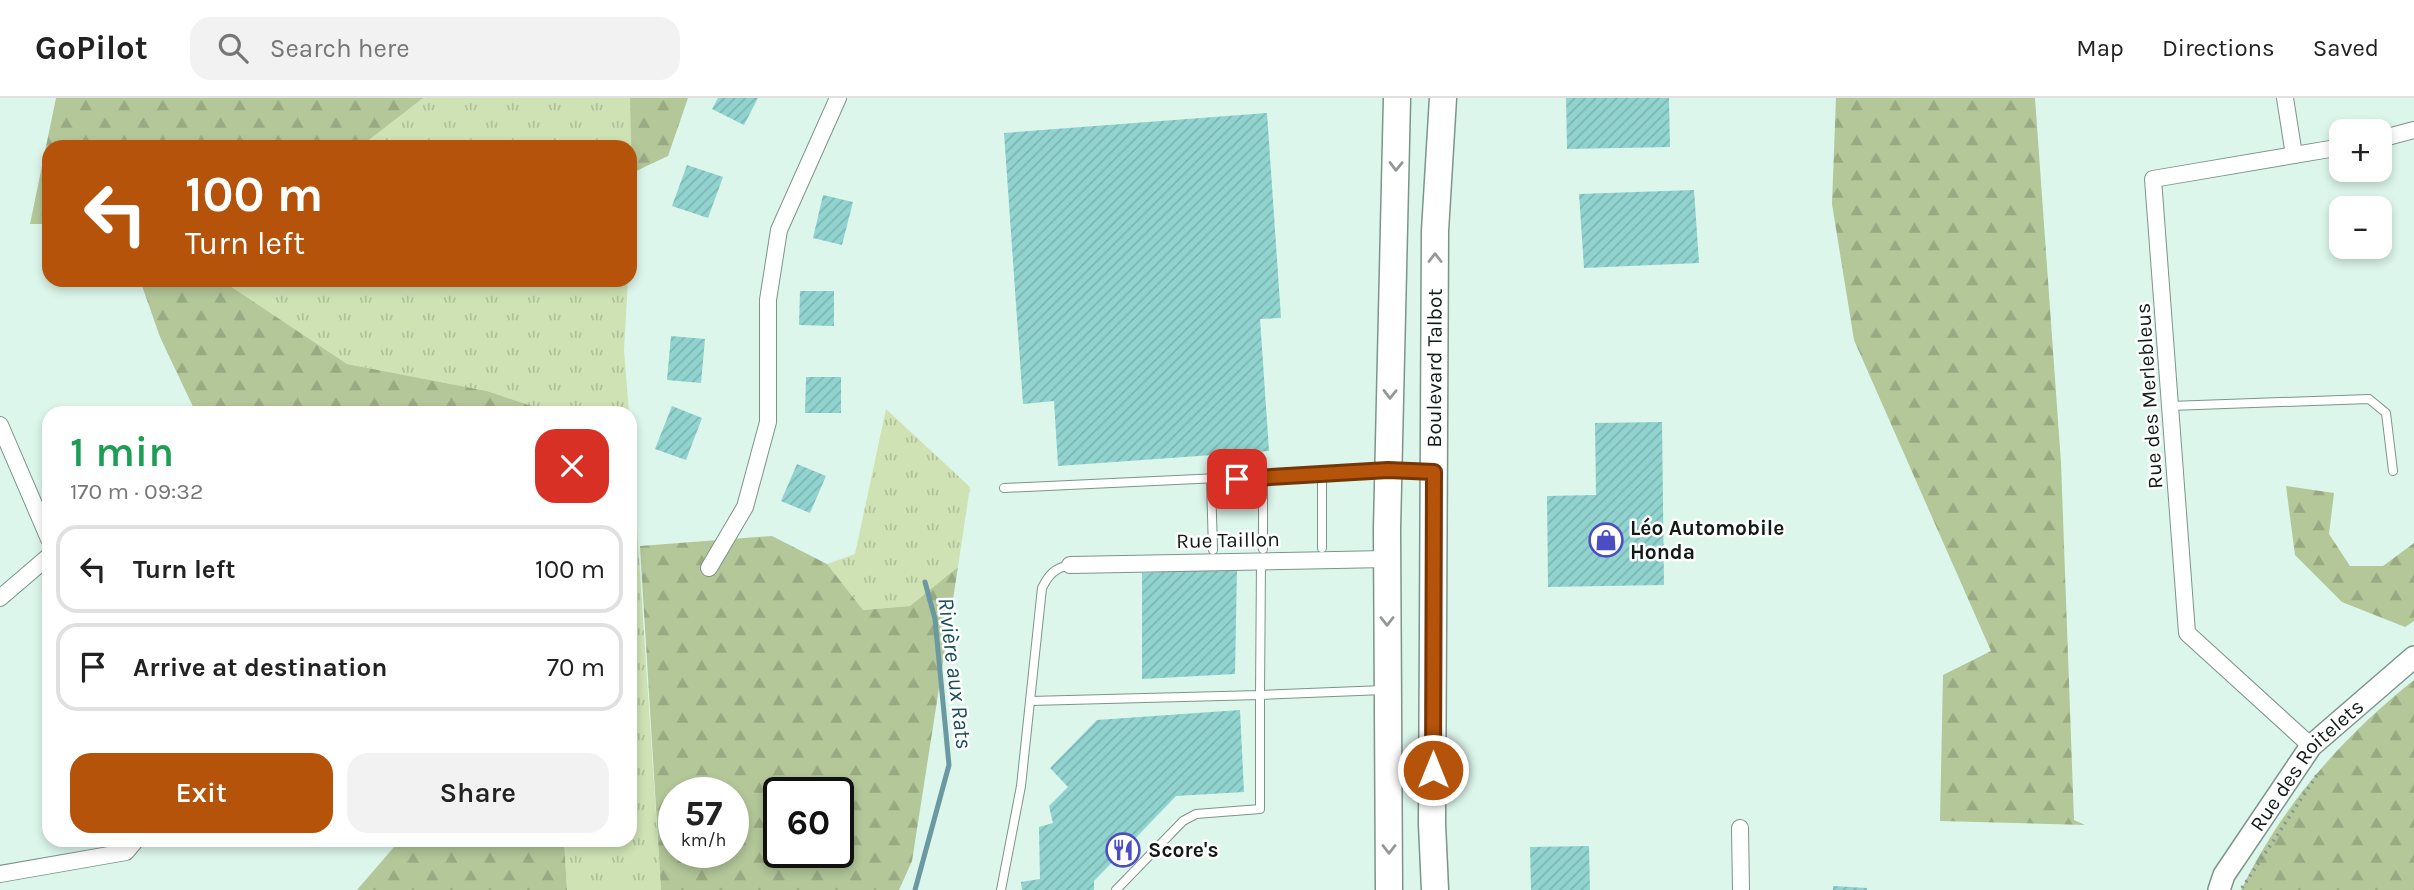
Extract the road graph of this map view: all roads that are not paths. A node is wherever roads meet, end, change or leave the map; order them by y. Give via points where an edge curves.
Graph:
1 (838, 98) edge
2 (1397, 98) edge
3 (1443, 98) edge
4 (2285, 98) edge
5 (2414, 130) edge
6 (2392, 136) edge
7 (2329, 148) edge
8 (2294, 155) junction
9 (2170, 407) junction
10 (0, 425) edge
11 (1388, 470) junction
12 (2393, 471) dead end
13 (1434, 472) junction
14 (1322, 475) junction
15 (1263, 478) junction
16 (1211, 480) junction
17 (1004, 488) dead end
18 (42, 523) edge
19 (1322, 548) dead end
20 (1213, 550) dead end
21 (1262, 555) junction
22 (1387, 559) junction
23 (42, 562) edge
24 (1070, 565) joint
25 (709, 568) dead end
26 (0, 598) edge
27 (2414, 657) edge
28 (1388, 690) junction
29 (1259, 695) junction
30 (1030, 701) junction
31 (2311, 746) junction
32 (1740, 828) dead end
33 (130, 847) edge
34 (0, 874) edge
35 (1001, 890) edge
36 (1116, 890) edge
37 (1389, 890) edge
38 (1435, 890) edge
39 (1741, 890) edge
40 (2219, 890) edge

1 - 25 street via 779,230 768,300 768,422 745,507
2 -> 11 main road, Boulevard Talbot
13 -> 3 main road, Boulevard Talbot via 1435,231
4 - 8 street
5 - 6 street
7 - 8 street, Rue des Merlebleus
8 - 9 street, Rue des Merlebleus via 2153,179
9 - 12 lane via 2369,399 2386,413
9 - 31 street, Rue des Merlebleus via 2187,633
10 - 18 street
11 - 13 lane
11 - 14 lane
11 - 22 main road, Boulevard Talbot
13 - 38 main road, Boulevard Talbot
14 - 15 lane
14 - 19 lane
15 - 16 lane
15 - 21 lane
16 - 17 lane
16 - 20 lane
21 - 22 street, Rue Taillon
21 - 24 street, Rue Taillon
21 - 29 lane
22 -> 28 main road, Boulevard Talbot
23 - 26 street
24 - 30 lane via 1048,575 1042,588
27 - 31 street, Rue des Roitelets
28 - 29 lane
28 -> 37 main road, Boulevard Talbot
29 - 30 lane
29 - 36 lane via 1260,809 1196,814 1183,821
30 - 35 lane via 1021,786
31 - 40 street, Rue des Roitelets via 2224,875
32 - 39 street
33 - 34 street via 125,852

